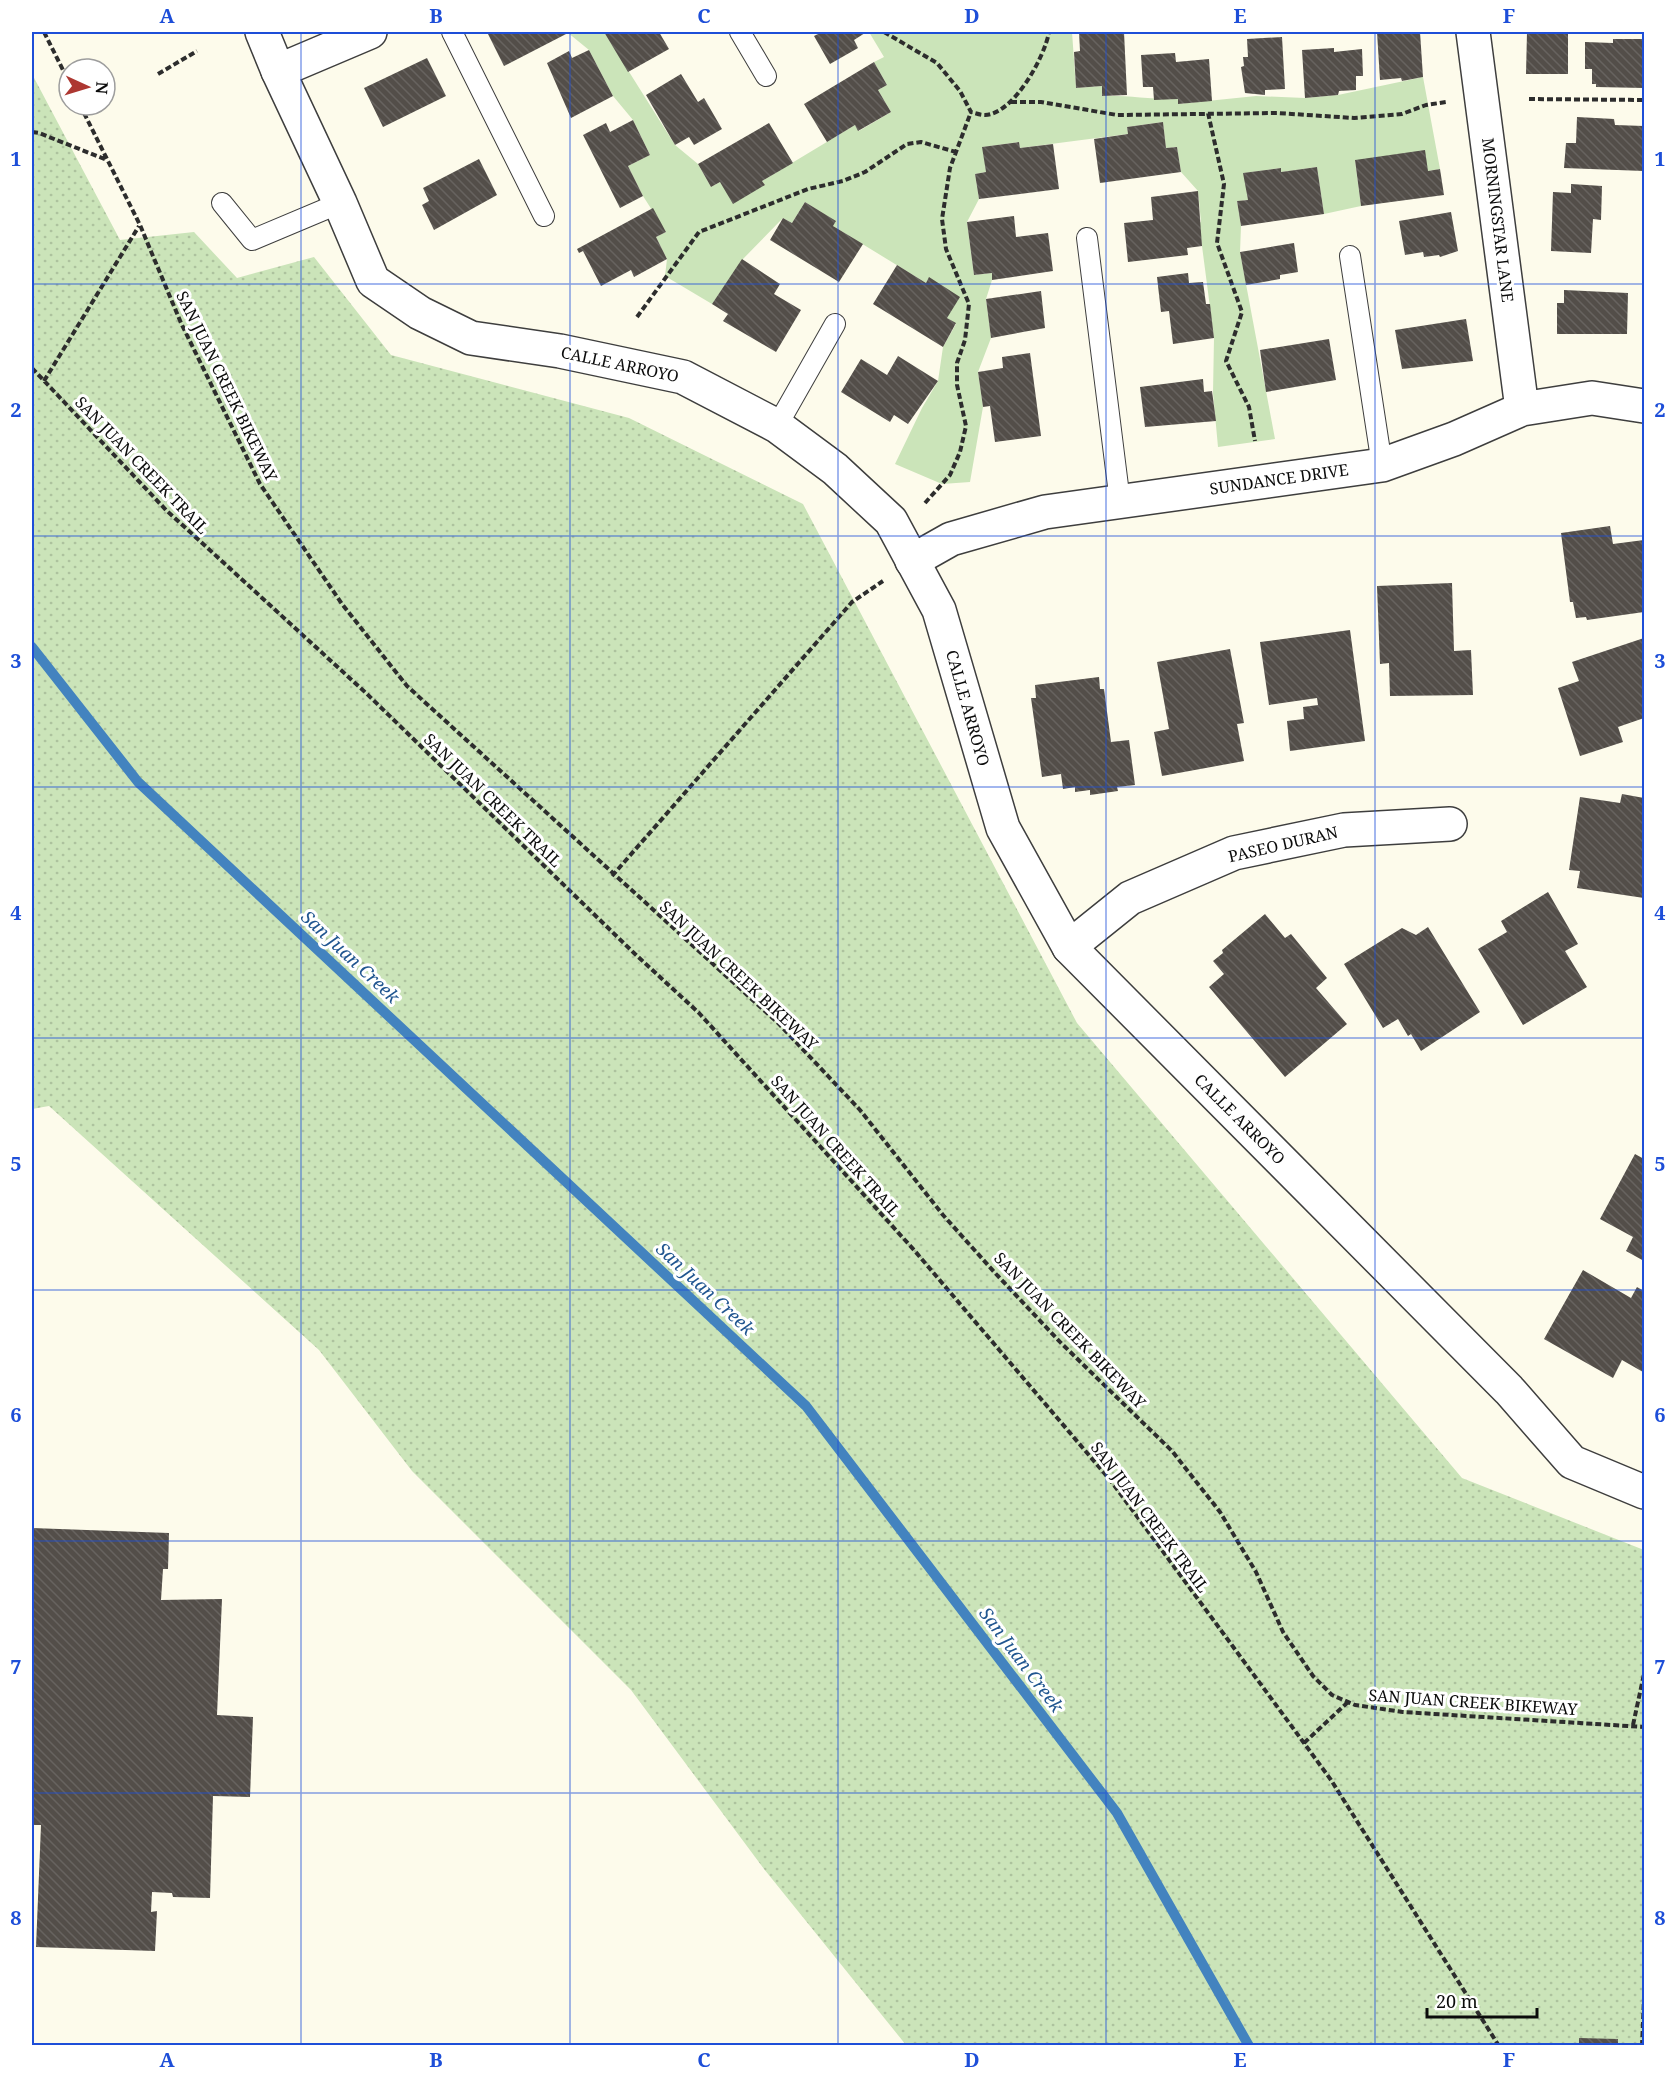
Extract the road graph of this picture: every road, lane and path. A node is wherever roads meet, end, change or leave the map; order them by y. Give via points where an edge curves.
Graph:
1 (44, 32) edge
2 (262, 32) edge
3 (370, 32) edge
4 (452, 32) edge
5 (740, 32) edge
6 (884, 32) edge
7 (1049, 32) edge
8 (1473, 32) edge
9 (197, 51) dead end
10 (57, 58) edge
11 (278, 72) junction
12 (158, 74) dead end
13 (766, 76) dead end
14 (1529, 99) dead end
15 (1644, 100) edge
16 (1011, 102) junction
17 (1447, 102) dead end
18 (970, 112) junction
19 (1208, 113) junction
20 (86, 117) edge
21 (32, 132) edge
22 (956, 152) junction
23 (108, 160) junction
24 (222, 203) dead end
25 (340, 203) junction
26 (544, 216) dead end
27 (140, 225) junction
28 (1087, 238) dead end
29 (1350, 256) dead end
30 (638, 316) dead end
31 (835, 324) dead end
32 (32, 368) edge
33 (44, 381) junction
34 (1644, 406) edge
35 (1522, 409) junction
36 (777, 426) junction
37 (1255, 441) dead end
38 (1382, 465) junction
39 (1120, 501) junction
40 (926, 503) dead end
41 (912, 561) junction
42 (1450, 824) dead end
43 (612, 876) junction
44 (1070, 947) junction
45 (1644, 1492) edge
46 (1644, 1674) edge
47 (1348, 1702) junction
48 (1633, 1725) junction
49 (1644, 1727) edge
50 (1304, 1743) junction
51 (1644, 1998) edge
52 (1499, 2046) edge
53 (1642, 2046) edge

1 - 10 path
2 - 11 street, CALLE ARROYO
3 - 11 street
4 - 26 lane
5 - 13 lane
6 - 18 path via 937,63 960,91
7 - 16 path via 1046,48
8 - 35 street, MORNINGSTAR LANE
9 - 12 path
11 - 25 street, CALLE ARROYO
14 - 15 path
16 - 18 path via 986,115
16 - 19 path via 1041,102 1117,115
17 - 19 path via 1402,114 1354,118
18 - 22 path
19 - 37 path via 1224,184 1216,243 1242,312 1226,361 1249,407
20 - 23 path, SAN JUAN CREEK BIKEWAY
21 - 23 path
22 - 30 path via 921,142 907,144 865,172 808,189 699,232
22 - 40 path via 942,219 946,249 969,304 965,340 957,363 957,385 966,426 950,475
23 - 27 path, SAN JUAN CREEK BIKEWAY
24 - 25 lane via 252,240
25 - 36 street, CALLE ARROYO via 373,281 420,313 471,338 560,351 683,377
27 - 33 path
27 - 43 path, SAN JUAN CREEK BIKEWAY via 181,323 260,484 342,604 407,686
28 - 39 lane
29 - 38 lane
31 - 36 lane
32 - 33 path, SAN JUAN CREEK TRAIL
33 - 50 path, SAN JUAN CREEK TRAIL via 166,510 366,693 699,1013 914,1250 1111,1481
34 - 35 street, SUNDANCE DRIVE via 1592,398
35 - 38 street, SUNDANCE DRIVE
36 - 41 street, CALLE ARROYO via 836,469 891,521
38 - 39 street, SUNDANCE DRIVE
39 - 41 street, SUNDANCE DRIVE via 1045,512 951,539
41 - 43 path via 852,602
41 - 44 street, CALLE ARROYO via 939,610 1003,828
42 - 44 street, PASEO DURAN via 1344,830 1234,853 1130,898
43 - 47 path, SAN JUAN CREEK BIKEWAY via 778,1023 860,1110 943,1215 996,1274 1173,1451 1220,1512 1256,1572 1283,1632 1313,1676 1332,1695
44 - 45 street, CALLE ARROYO via 1509,1390 1572,1462
46 - 48 path
47 - 48 path, SAN JUAN CREEK BIKEWAY via 1403,1712
47 - 50 path
48 - 49 path, SAN JUAN CREEK BIKEWAY
50 - 52 path, SAN JUAN CREEK TRAIL
51 - 53 path

